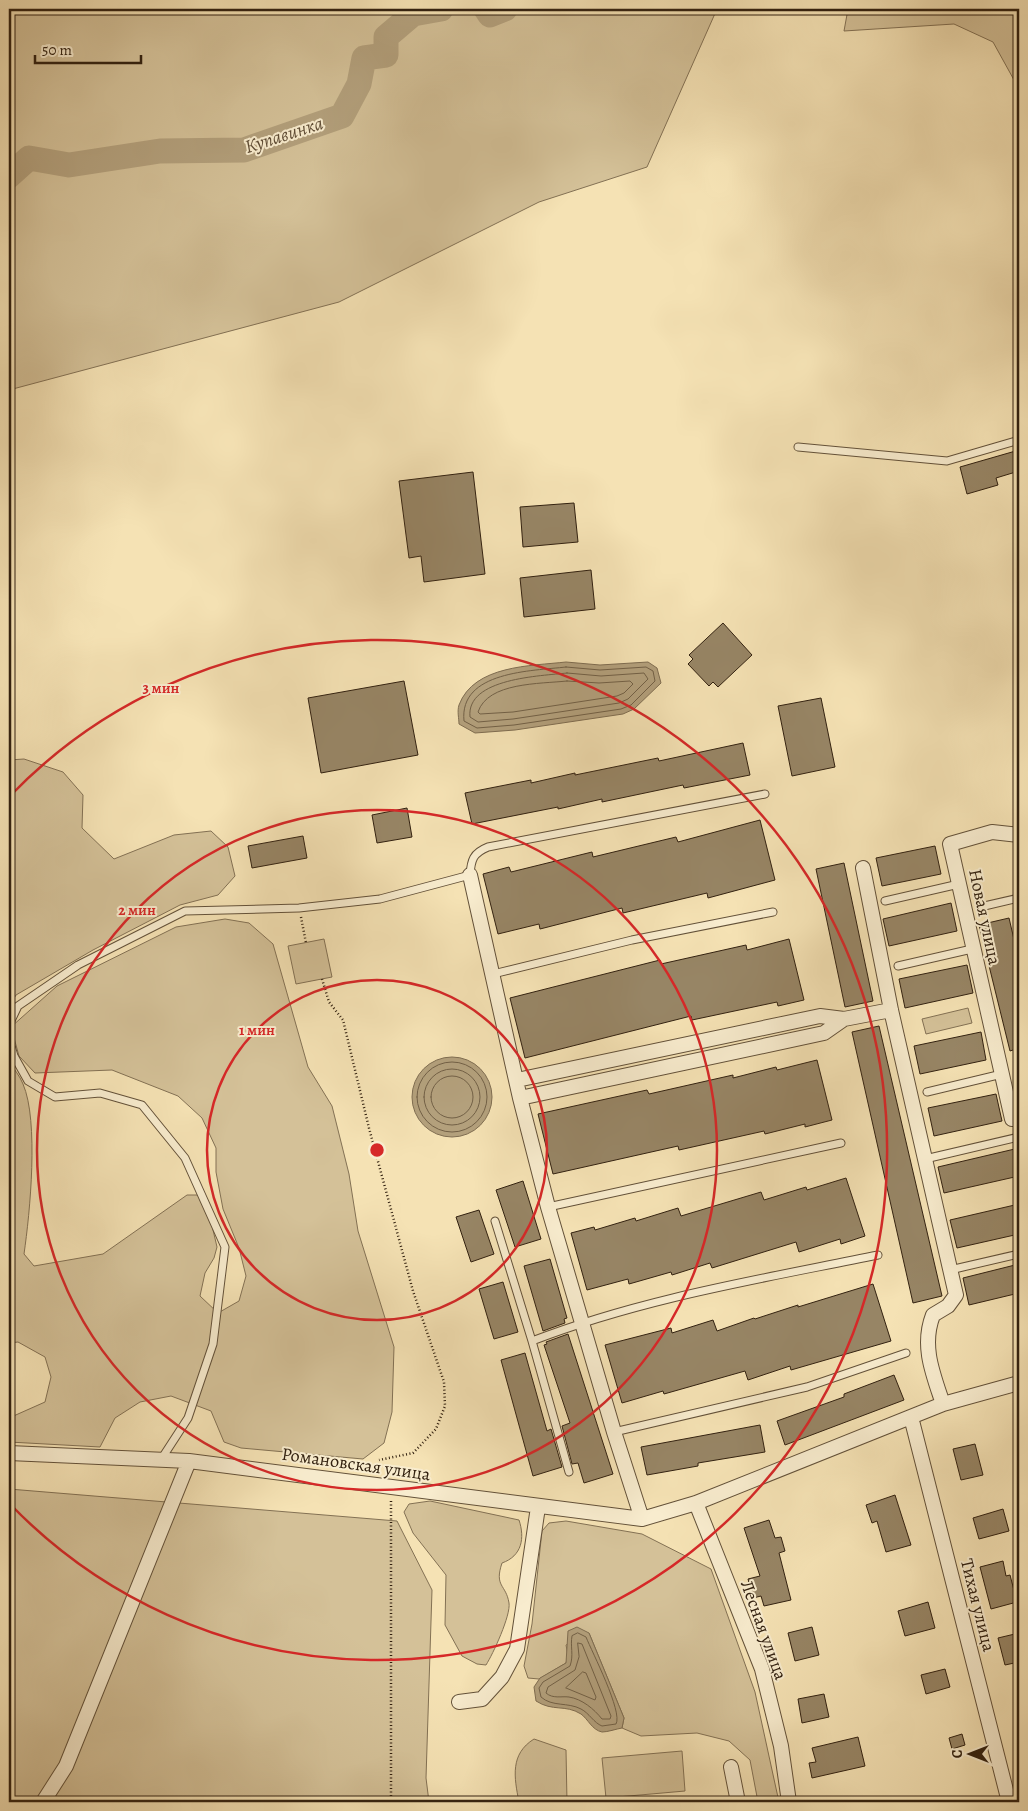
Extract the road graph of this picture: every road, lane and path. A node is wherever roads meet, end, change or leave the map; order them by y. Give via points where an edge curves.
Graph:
1 (1019, 440) edge
2 (798, 447) dead end
3 (764, 794) dead end
4 (1019, 835) edge
5 (863, 868) dead end
6 (470, 875) junction
7 (958, 884) junction
8 (1019, 898) edge
9 (885, 901) dead end
10 (980, 907) dead end
11 (299, 908) junction
12 (773, 912) dead end
13 (306, 942) dead end
14 (972, 949) junction
15 (898, 966) dead end
16 (493, 974) junction
17 (322, 979) dead end
18 (891, 1010) junction
19 (844, 1019) junction
20 (9, 1025) edge
21 (741, 1032) junction
22 (9, 1039) edge
23 (745, 1049) junction
24 (621, 1058) junction
25 (1002, 1074) junction
26 (626, 1075) junction
27 (517, 1080) junction
28 (927, 1092) dead end
29 (520, 1098) junction
30 (1019, 1117) edge
31 (1019, 1137) edge
32 (841, 1143) dead end
33 (925, 1159) junction
34 (548, 1207) junction
35 (495, 1221) dead end
36 (1019, 1254) edge
37 (878, 1256) dead end
38 (950, 1270) junction
39 (583, 1322) junction
40 (532, 1341) junction
41 (906, 1353) dead end
42 (1019, 1383) edge
43 (943, 1404) junction
44 (911, 1417) junction
45 (614, 1432) junction
46 (9, 1453) edge
47 (162, 1458) junction
48 (379, 1460) dead end
49 (189, 1461) junction
50 (569, 1472) dead end
51 (390, 1487) junction
52 (696, 1503) junction
53 (538, 1507) junction
54 (642, 1520) junction
55 (459, 1702) dead end
56 (731, 1767) dead end
57 (43, 1802) edge
58 (391, 1802) edge
59 (738, 1802) edge
60 (789, 1802) edge
61 (1009, 1802) edge

1 - 2 lane via 947,461
3 - 6 lane via 488,847 476,852 471,861
4 - 7 street, Новая улица via 992,832 950,844
5 - 18 street
6 - 11 lane via 380,899
6 - 16 street
7 - 9 lane
7 - 14 street, Новая улица
8 - 10 lane
11 - 13 path
11 - 20 lane via 185,911 78,965 18,1006
12 - 16 lane via 632,940
14 - 15 lane
14 - 25 street, Новая улица
16 - 27 street
17 - 48 path via 329,1002 343,1020 413,1291 444,1382 445,1406 436,1429 413,1453
18 - 19 street
18 - 33 street
19 - 21 street via 820,1016
19 - 23 street via 824,1033
21 - 23 street
21 - 24 street
22 - 47 lane via 28,1081 55,1098 100,1093 142,1105 185,1158 225,1247 213,1344 188,1418
23 - 26 street
24 - 26 street
24 - 27 street
25 - 28 lane
25 - 30 street, Новая улица via 1012,1118
26 - 29 street
27 - 29 street
29 - 34 street
31 - 33 lane
32 - 34 lane
33 - 38 street
34 - 39 street
35 - 40 lane
36 - 38 lane
37 - 39 lane via 685,1294
38 - 43 street via 956,1295 948,1306 933,1315 927,1331 930,1365
39 - 40 lane
39 - 45 street
40 - 50 lane
41 - 45 lane via 807,1387
42 - 43 street, Романовская улица
43 - 44 street, Романовская улица
44 - 52 street, Романовская улица
44 - 61 street, Тихая улица
45 - 54 street
46 - 47 street, Романовская улица
47 - 49 street, Романовская улица
49 - 51 street, Романовская улица
49 - 57 street via 66,1766
51 - 53 street, Романовская улица
51 - 58 path
52 - 54 street, Романовская улица
52 - 60 street, Лесная улица via 762,1669 781,1746
53 - 54 street, Романовская улица
53 - 55 street via 517,1650 502,1677 482,1699
56 - 59 street

